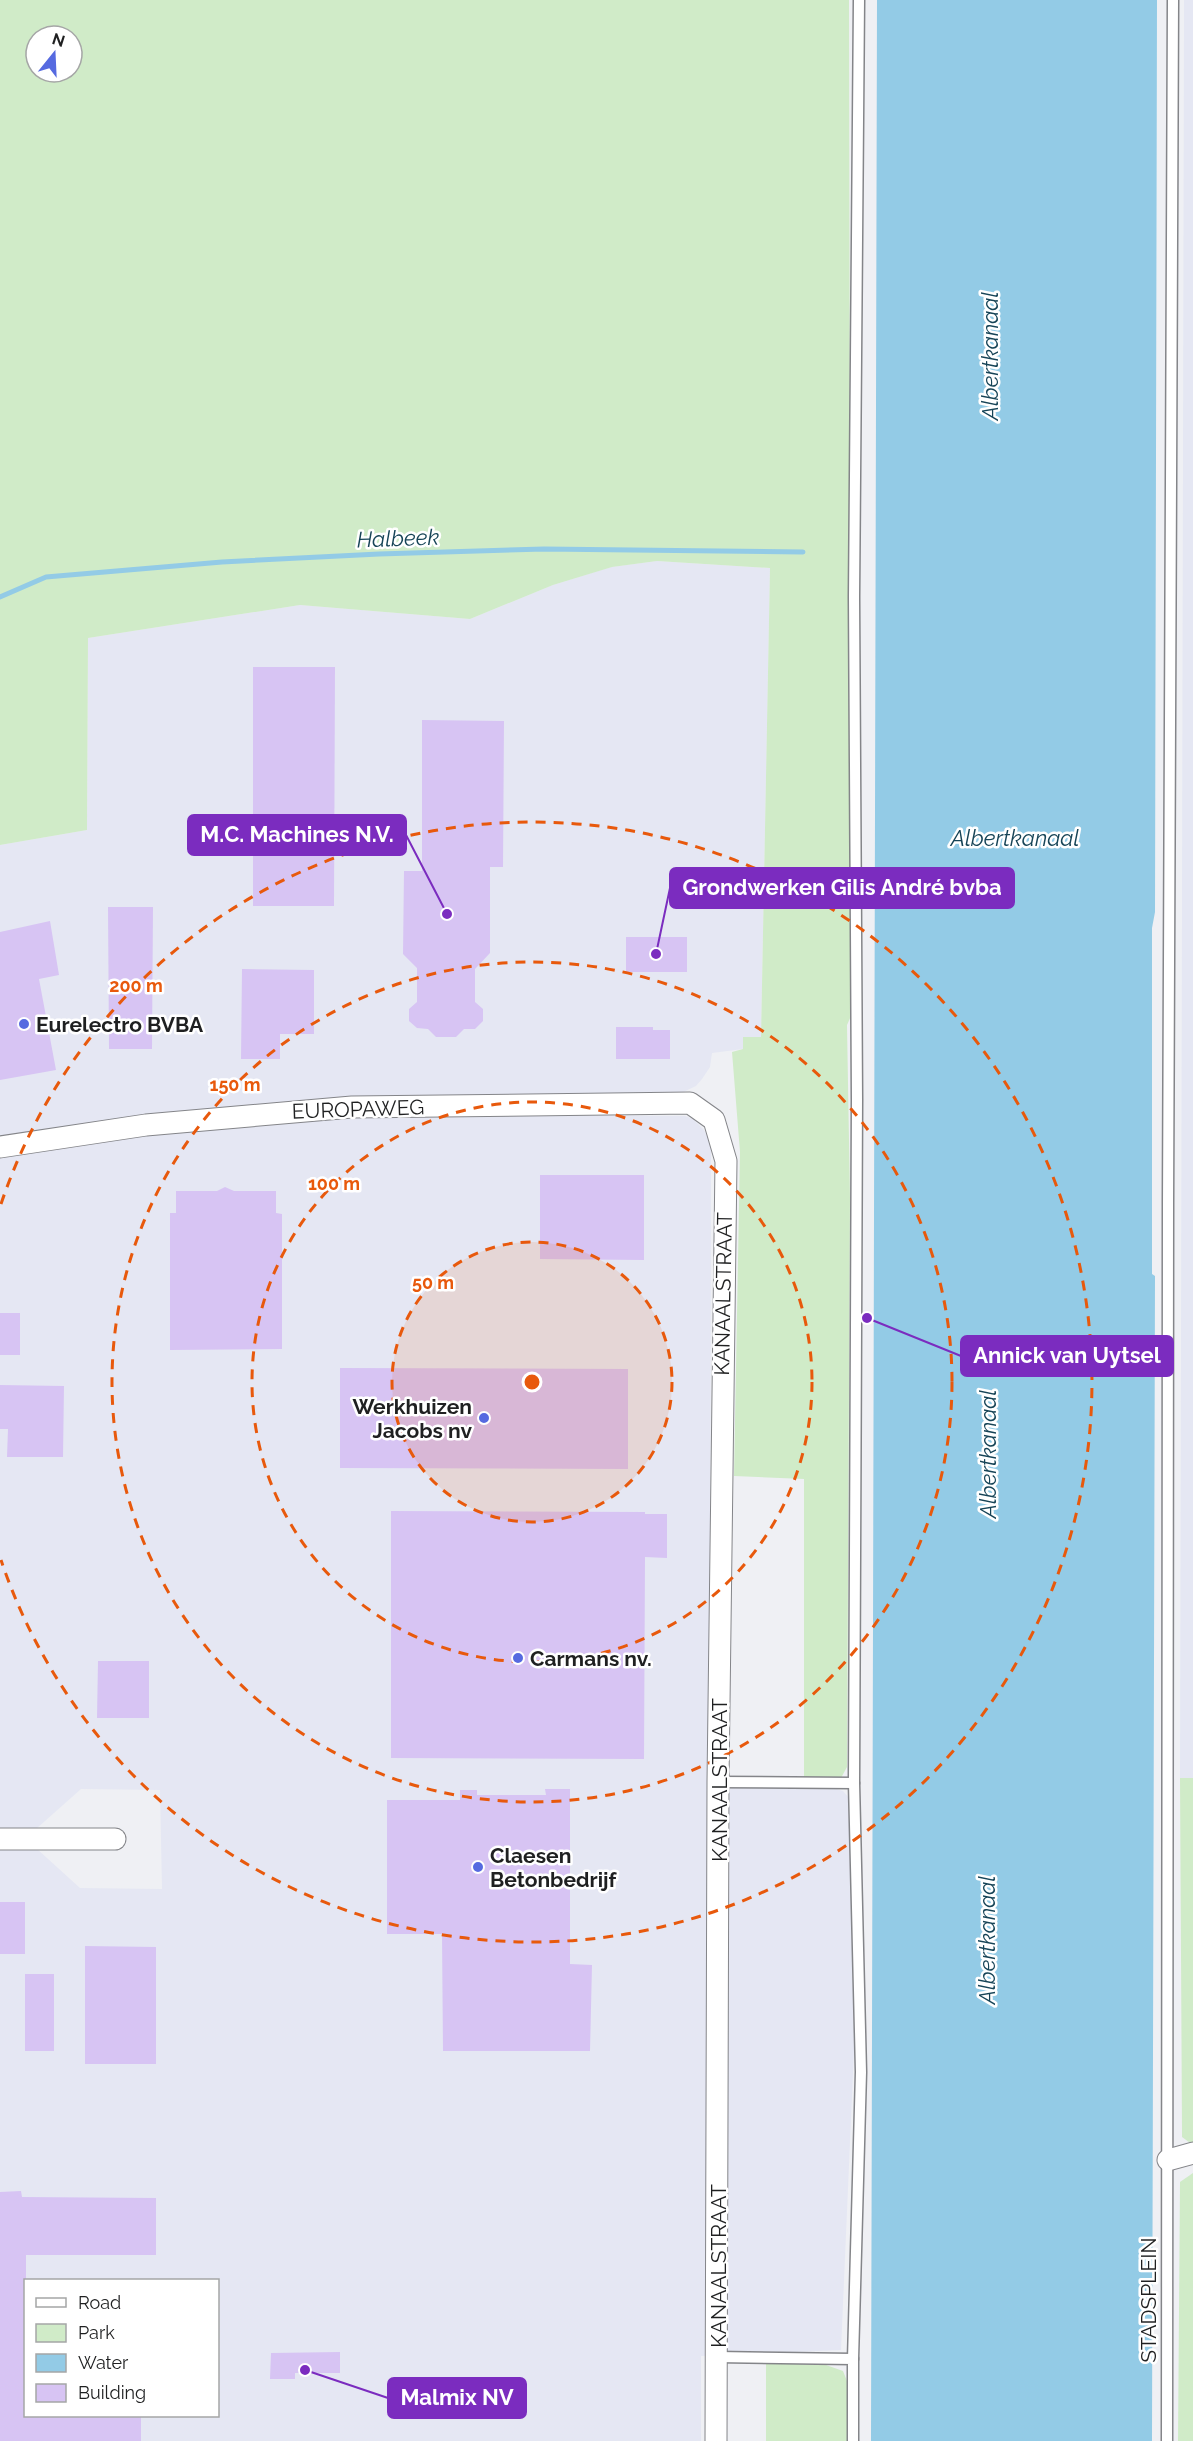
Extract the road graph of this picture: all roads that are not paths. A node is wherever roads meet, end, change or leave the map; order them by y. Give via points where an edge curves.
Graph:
1 (859, 0) edge
2 (1173, 0) edge
3 (714, 1120) joint
4 (0, 1147) edge
5 (718, 1782) junction
6 (854, 1783) junction
7 (0, 1839) edge
8 (115, 1839) dead end
9 (1193, 2153) edge
10 (1168, 2160) junction
11 (717, 2357) junction
12 (853, 2359) junction
13 (716, 2441) edge
14 (853, 2441) edge
15 (1167, 2441) edge

1 - 6 lane via 854,597
2 - 10 lane, STADSPLEIN
3 - 4 street, EUROPAWEG via 690,1103 352,1107 146,1125
3 - 5 street, KANAALSTRAAT via 726,1161
5 - 6 lane
5 - 11 street, KANAALSTRAAT
6 - 12 lane via 861,2072
7 - 8 street
9 - 10 street
10 - 15 lane, STADSPLEIN
11 - 12 lane
11 - 13 street, KANAALSTRAAT
12 - 14 lane

